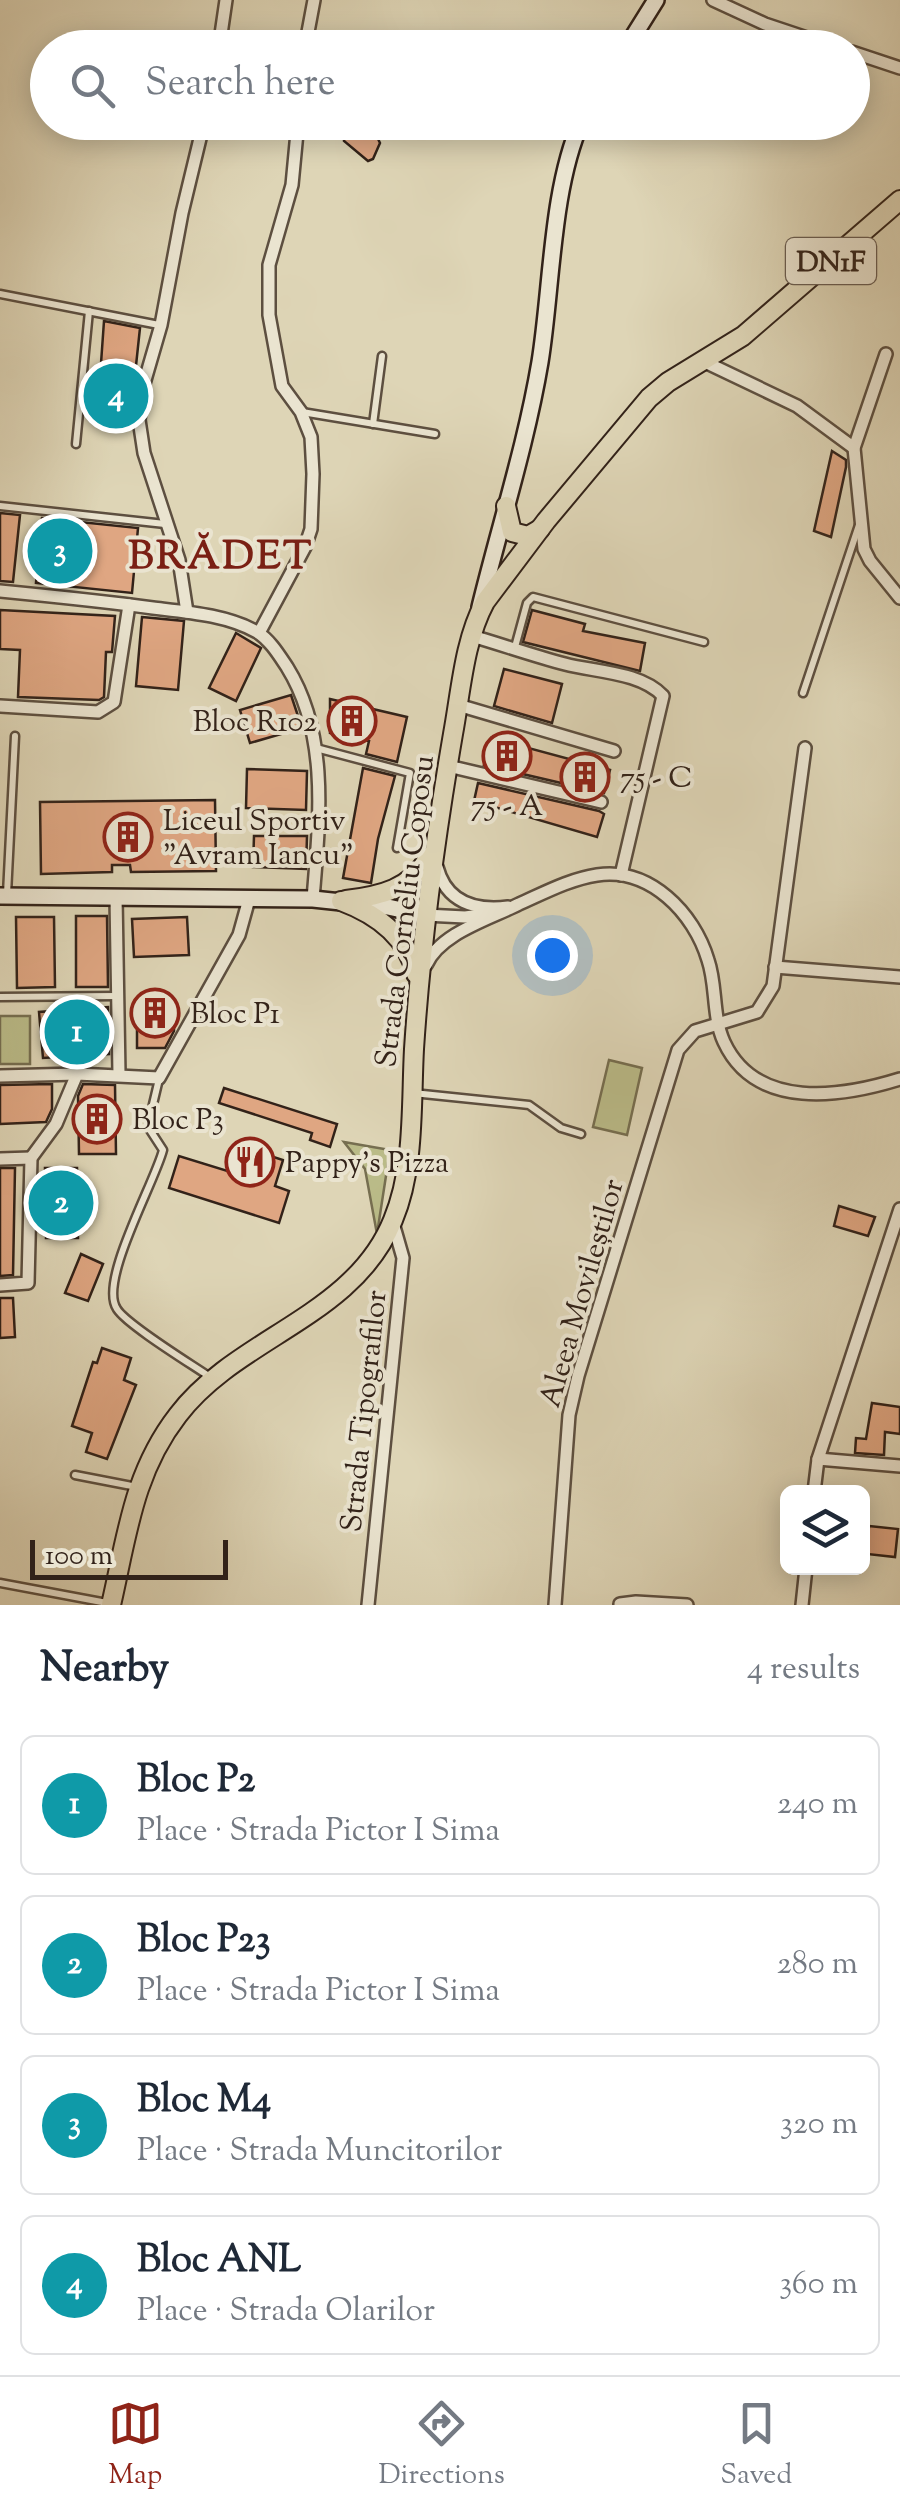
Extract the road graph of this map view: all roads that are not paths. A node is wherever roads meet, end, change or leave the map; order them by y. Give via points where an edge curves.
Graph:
1 (226, 0) edge
2 (314, 0) edge
3 (656, 0) edge
4 (713, 0) edge
5 (221, 30) edge
6 (308, 30) edge
7 (637, 30) edge
8 (783, 30) edge
9 (870, 58) edge
10 (900, 68) edge
11 (200, 140) edge
12 (296, 140) edge
13 (574, 140) edge
14 (900, 200) edge
15 (0, 294) edge
16 (89, 312) junction
17 (161, 325) junction
18 (886, 354) dead end
19 (382, 356) dead end
20 (705, 362) junction
21 (301, 412) junction
22 (373, 424) junction
23 (434, 434) dead end
24 (76, 444) dead end
25 (854, 448) junction
26 (0, 506) edge
27 (506, 506) junction
28 (166, 524) junction
29 (859, 524) junction
30 (540, 528) junction
31 (0, 590) edge
32 (900, 598) edge
33 (129, 605) junction
34 (188, 612) junction
35 (478, 616) junction
36 (259, 633) junction
37 (472, 636) junction
38 (704, 642) dead end
39 (514, 648) junction
40 (802, 693) dead end
41 (458, 705) junction
42 (0, 706) edge
43 (15, 736) dead end
44 (315, 748) junction
45 (805, 748) dead end
46 (614, 751) dead end
47 (448, 766) junction
48 (601, 802) dead end
49 (435, 842) junction
50 (397, 848) dead end
51 (621, 875) junction
52 (3, 896) edge
53 (116, 897) junction
54 (249, 899) junction
55 (312, 900) junction
56 (342, 901) junction
57 (517, 906) junction
58 (426, 915) junction
59 (776, 967) junction
60 (900, 978) edge
61 (418, 989) junction
62 (117, 996) junction
63 (0, 997) edge
64 (718, 1022) junction
65 (77, 1074) junction
66 (119, 1074) junction
67 (0, 1076) edge
68 (159, 1078) junction
69 (900, 1079) edge
70 (412, 1093) junction
71 (581, 1134) dead end
72 (31, 1158) junction
73 (0, 1159) edge
74 (900, 1210) edge
75 (392, 1222) junction
76 (0, 1285) edge
77 (212, 1379) junction
78 (818, 1459) junction
79 (900, 1466) edge
80 (74, 1475) dead end
81 (815, 1485) edge
82 (137, 1487) junction
83 (805, 1575) edge
84 (0, 1583) edge
85 (111, 1604) edge
86 (620, 1604) edge
87 (368, 1605) edge
88 (555, 1605) edge
89 (686, 1605) edge
90 (802, 1605) edge

1 - 5 street
2 - 6 street
3 - 7 street
4 - 8 street
9 - 10 street
11 - 17 street
12 - 21 street via 292,184 269,265 269,314 282,386
13 - 27 street, Strada Corneliu Coposu via 531,408
14 - 20 main road, DN1F
15 - 16 lane
16 - 17 lane
16 - 24 lane
17 - 28 street via 139,420
18 - 25 street
19 - 22 lane
20 - 25 street via 797,406
20 - 30 main road via 649,398
21 - 22 lane
21 - 36 street via 311,437 311,529
22 - 23 lane
25 - 29 street
26 - 28 lane
27 - 30 main road via 512,532 528,536
27 - 35 street, Strada Corneliu Coposu
28 - 34 street
29 - 32 street via 870,561
29 - 40 lane
30 - 35 main road
31 - 33 street
33 - 34 street
33 - 42 street via 114,702 106,709
34 - 36 street
35 - 37 main road, Strada Corneliu Coposu
36 - 44 street via 296,682
37 - 39 street
37 - 41 main road, Strada Corneliu Coposu
38 - 39 lane via 533,597
39 - 51 street via 632,678 663,696
41 - 46 street
41 - 47 main road, Strada Corneliu Coposu
43 - 52 lane
44 - 50 lane via 410,773
44 - 55 street via 320,820
45 - 59 street
47 - 48 street
47 - 49 main road, Strada Corneliu Coposu
49 - 56 main road via 406,883
49 - 57 street via 440,878 453,896 477,908
49 - 58 main road, Strada Corneliu Coposu
51 - 57 street via 570,882
51 - 64 street via 666,896 697,931
52 - 53 street
53 - 54 street
53 - 62 street
54 - 55 street
54 - 68 street via 240,934
55 - 56 street
56 - 58 street
56 - 61 main road via 378,918 401,940
57 - 58 street via 465,917
57 - 61 street via 436,949
58 - 61 main road, Strada Corneliu Coposu
59 - 60 street
59 - 64 street, Aleea Movileștilor via 757,1012
61 - 70 main road, Strada Corneliu Coposu
62 - 63 lane
62 - 66 street
64 - 69 street via 737,1060 773,1086 818,1096
64 - 88 street, Aleea Movileștilor via 695,1031 678,1050 578,1376 569,1415
65 - 66 street
65 - 67 street
65 - 72 street via 56,1124
66 - 68 street
68 - 77 lane via 148,1121 163,1150 112,1295 120,1314
70 - 71 lane via 529,1105
70 - 75 main road, Strada Corneliu Coposu via 407,1164
72 - 73 street
72 - 76 street via 31,1275 22,1285
74 - 78 street
75 - 77 main road, Strada Corneliu Coposu via 378,1250 342,1289
75 - 87 street, Strada Tipografilor via 403,1258
77 - 82 main road, Strada Corneliu Coposu via 177,1416
78 - 79 street
78 - 81 street
80 - 82 lane
82 - 85 main road, Strada Corneliu Coposu
83 - 90 street
84 - 85 lane
86 - 89 street

